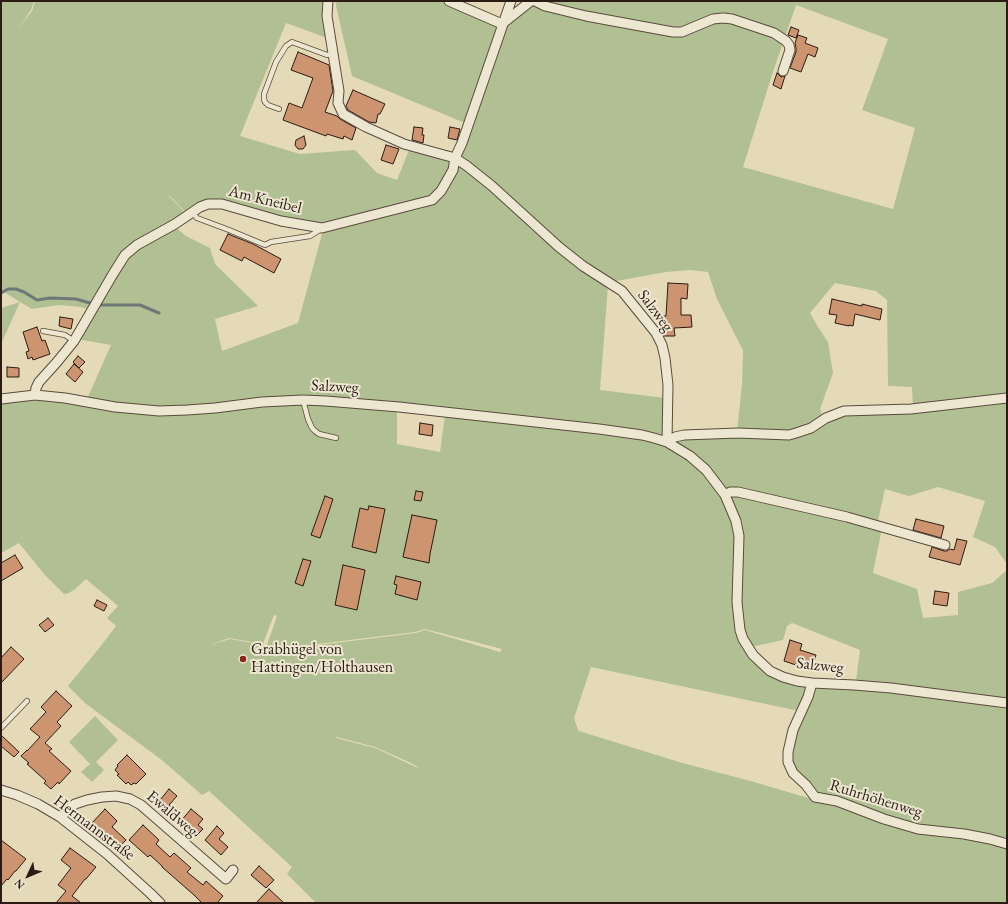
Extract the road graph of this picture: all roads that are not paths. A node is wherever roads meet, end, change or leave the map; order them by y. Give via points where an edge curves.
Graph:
1 (328, 1) edge
2 (449, 1) edge
3 (511, 1) edge
4 (531, 1) edge
5 (535, 1) edge
6 (502, 24) junction
7 (333, 54) junction
8 (783, 71) dead end
9 (279, 109) dead end
10 (455, 158) junction
11 (192, 212) junction
12 (322, 228) junction
13 (43, 331) dead end
14 (74, 341) junction
15 (35, 395) junction
16 (1007, 398) edge
17 (1, 399) edge
18 (303, 400) junction
19 (336, 438) dead end
20 (667, 442) junction
21 (725, 495) junction
22 (945, 545) dead end
23 (812, 683) junction
24 (28, 701) dead end
25 (1007, 703) edge
26 (1, 728) edge
27 (1, 790) edge
28 (60, 817) junction
29 (1007, 844) edge
30 (233, 870) dead end
31 (160, 903) edge

1 - 7 street via 327,16
2 - 6 street
3 - 6 street, Am Kneibel
4 - 6 street
5 - 8 street via 586,16 673,32 689,30 713,19 732,19 774,33 786,41 790,50
6 - 10 street, Am Kneibel
7 - 9 lane via 327,55 292,42 286,46 276,62 264,94 265,102
7 - 10 street via 339,91 338,103 342,114 404,144
10 - 12 street, Am Kneibel via 453,170 441,191 432,200
10 - 20 street, Salzweg via 492,186 559,247 622,291 656,333 662,345 668,385
11 - 12 street, Am Kneibel via 200,206 222,204 281,221
11 - 12 lane via 197,218 265,245 310,236
11 - 14 street, Am Kneibel via 125,255
13 - 14 lane via 64,335
14 - 15 street, Am Kneibel via 39,382
15 - 17 street, Salzweg
15 - 18 street, Salzweg via 159,411
16 - 20 street via 911,409 844,411 796,433 684,435
18 - 19 lane via 312,428 319,434
18 - 20 street, Salzweg via 399,407 599,429 642,435
20 - 21 street, Salzweg via 690,456 706,470
21 - 22 street via 738,492 847,517
21 - 23 street, Salzweg via 736,521 739,536 737,602 743,639 753,655 770,670 783,677
23 - 25 street, Salzweg via 891,688
23 - 29 street, Ruhrhöhenweg via 793,730 788,762 792,773 815,797 837,801 918,829 964,834
24 - 26 lane
27 - 28 street, Hermannstraße via 38,804
28 - 30 street, Ewaldweg via 75,804 87,800 116,796 130,799 141,805 226,879
28 - 31 street, Hermannstraße via 107,854

